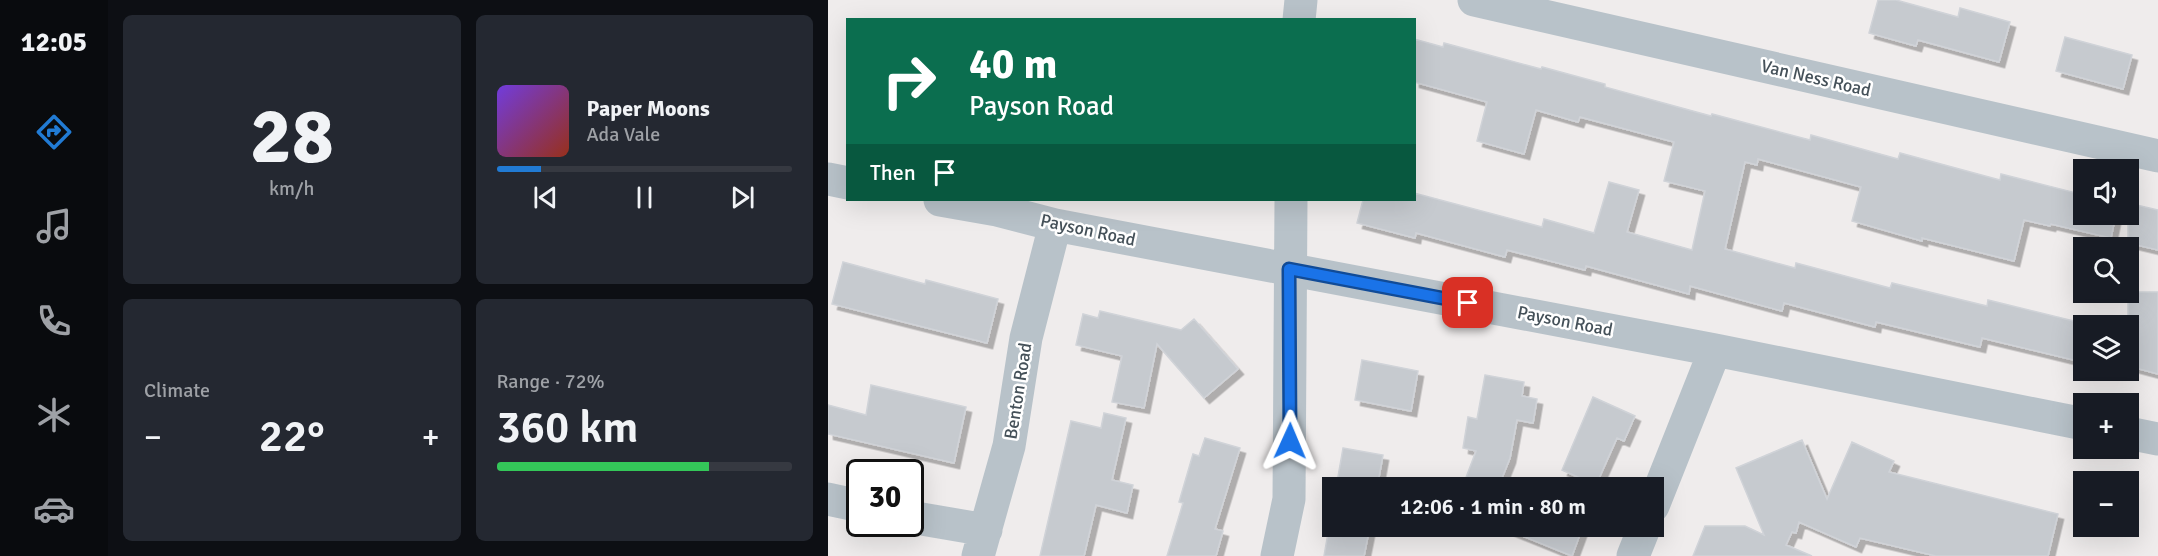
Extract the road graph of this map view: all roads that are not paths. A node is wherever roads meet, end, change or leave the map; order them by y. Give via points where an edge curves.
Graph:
1 (1301, 0) edge
2 (1474, 0) edge
3 (1299, 18) edge
4 (2158, 156) edge
5 (828, 179) edge
6 (846, 183) edge
7 (946, 201) edge
8 (1291, 201) edge
9 (1055, 225) junction
10 (1289, 269) junction
11 (1715, 350) junction
12 (2073, 422) edge
13 (2139, 435) edge
14 (2158, 439) edge
15 (1664, 478) edge
16 (828, 499) edge
17 (846, 503) edge
18 (924, 522) edge
19 (1641, 537) edge
20 (982, 543) edge
21 (1277, 556) edge
22 (1633, 556) edge

1 - 3 street
2 - 4 street, Van Ness Road
5 - 6 street
7 - 9 street, Payson Road
8 - 10 street
9 - 10 street, Payson Road
9 - 20 street, Benton Road via 1026,338 1009,446
10 - 11 street, Payson Road
10 - 21 street via 1289,499
11 - 12 street, Payson Road
11 - 15 street
13 - 14 street
16 - 17 street
18 - 20 street
19 - 22 street

